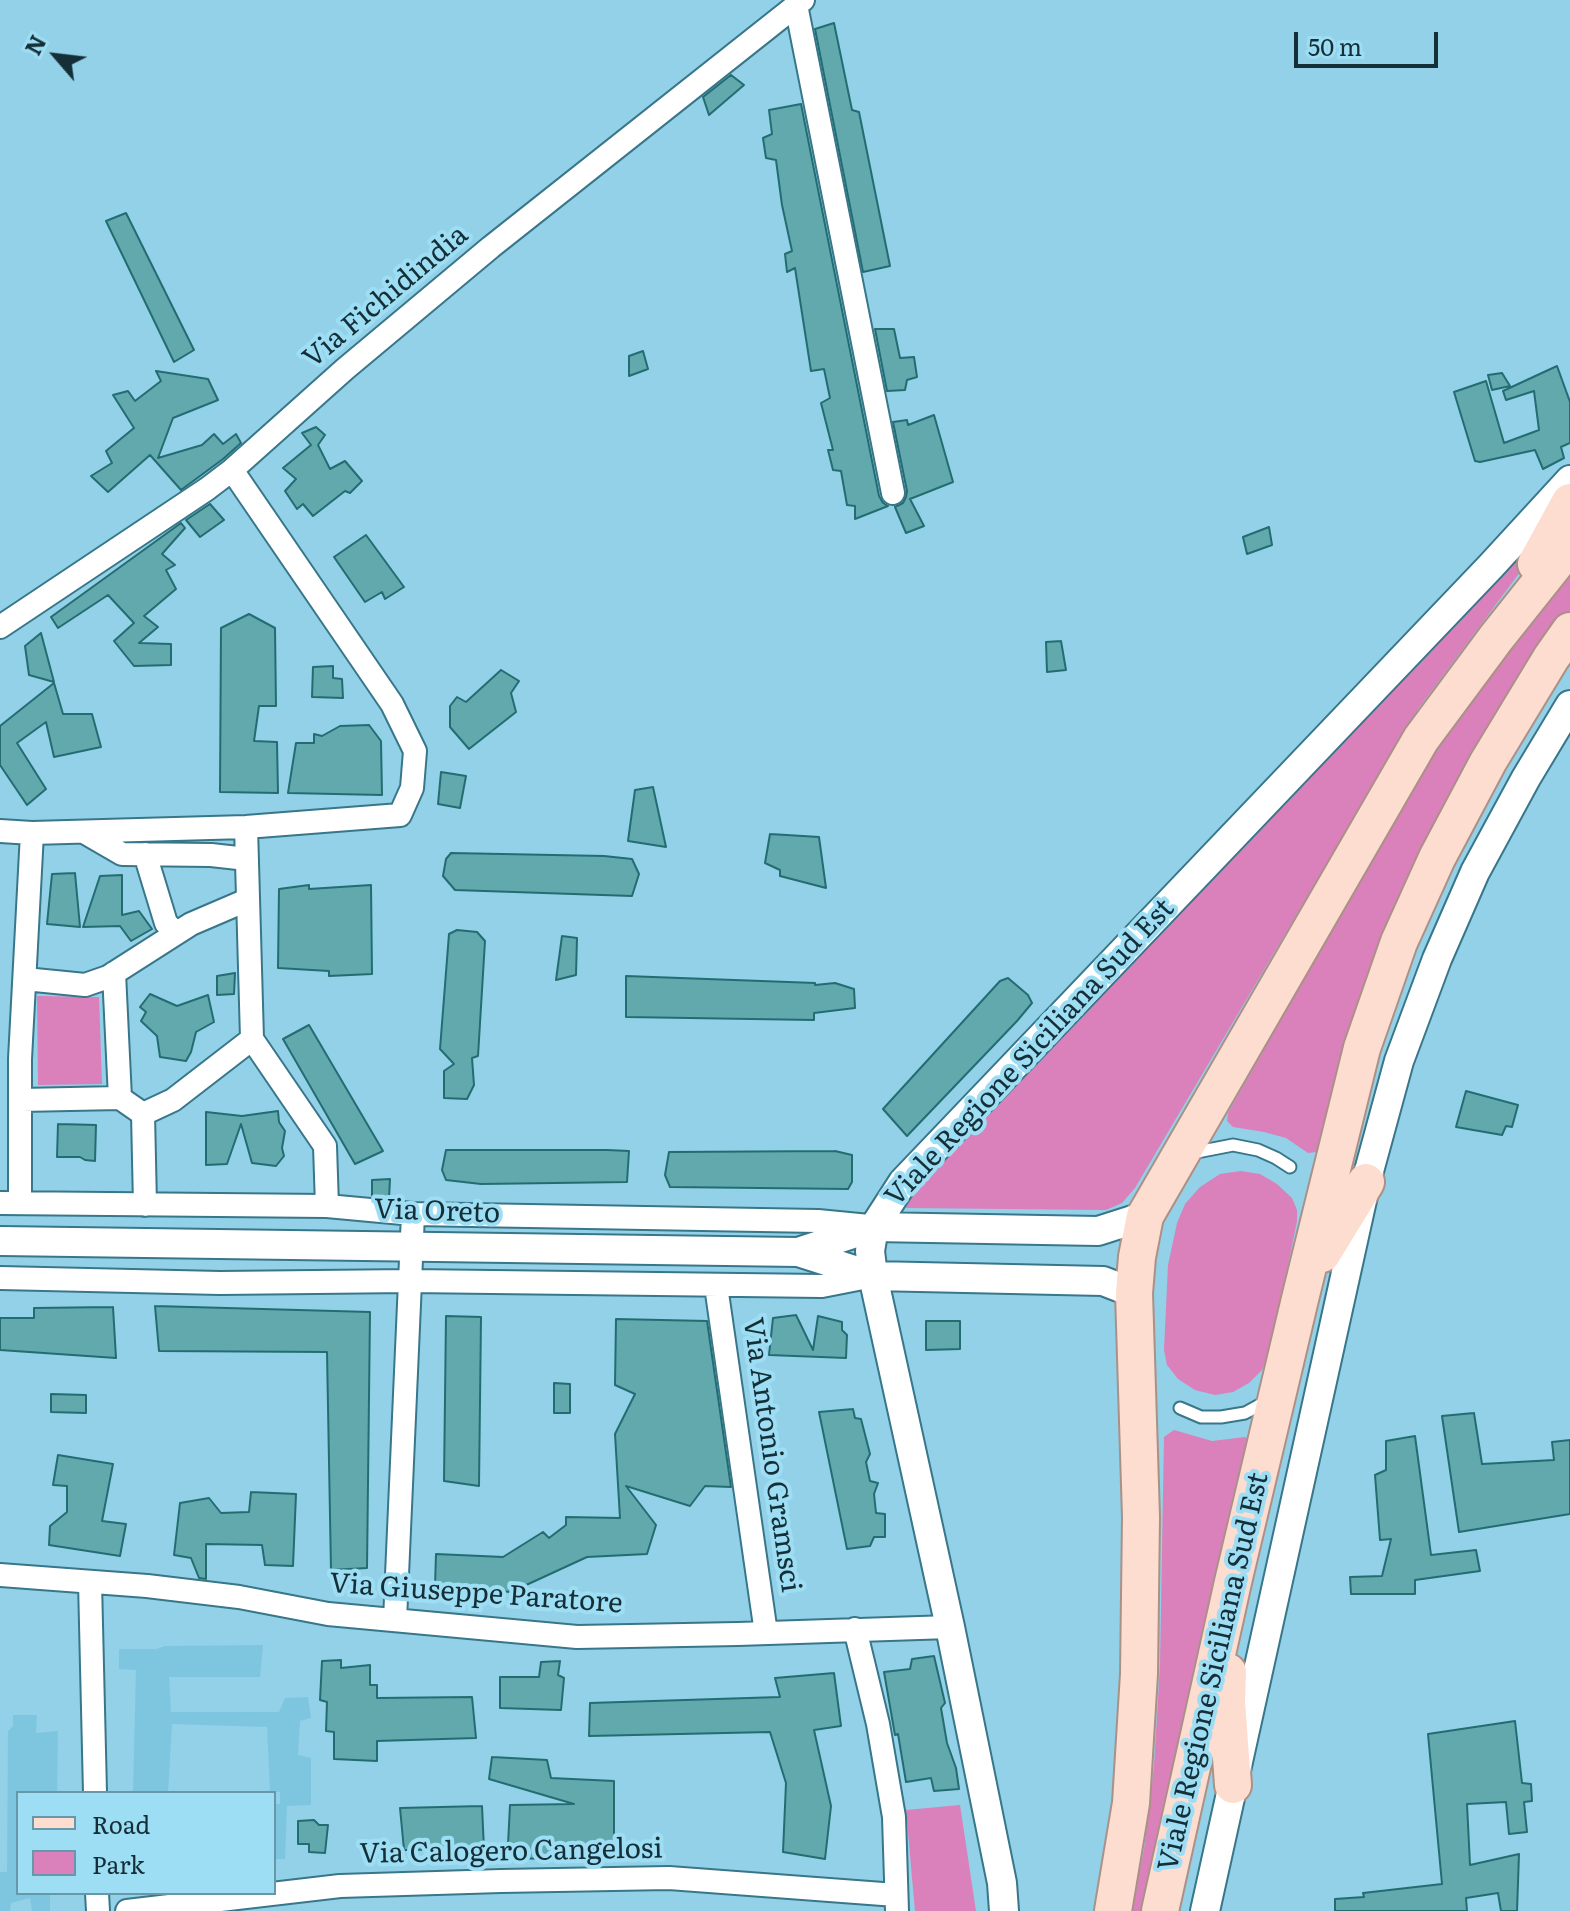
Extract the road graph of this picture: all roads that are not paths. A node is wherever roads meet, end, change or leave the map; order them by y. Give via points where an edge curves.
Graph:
1 (799, 2) edge
2 (232, 470) junction
3 (1570, 480) edge
4 (893, 493) dead end
5 (1570, 502) edge
6 (1570, 545) edge
7 (0, 627) edge
8 (1570, 631) edge
9 (1496, 638) junction
10 (1570, 705) edge
11 (246, 827) junction
12 (0, 831) edge
13 (83, 831) junction
14 (32, 833) junction
15 (145, 854) junction
16 (247, 859) junction
17 (247, 900) junction
18 (176, 933) junction
19 (114, 973) junction
20 (25, 979) junction
21 (252, 1039) junction
22 (120, 1098) junction
23 (21, 1100) junction
24 (143, 1114) junction
25 (1180, 1157) junction
26 (1290, 1167) dead end
27 (1366, 1182) junction
28 (10, 1203) edge
29 (145, 1205) junction
30 (327, 1206) junction
31 (413, 1214) junction
32 (1145, 1216) junction
33 (874, 1227) junction
34 (0, 1241) edge
35 (412, 1247) junction
36 (798, 1252) junction
37 (873, 1276) junction
38 (0, 1278) edge
39 (410, 1281) junction
40 (716, 1286) junction
41 (1134, 1293) junction
42 (1300, 1299) junction
43 (1278, 1395) junction
44 (1180, 1408) dead end
45 (0, 1575) edge
46 (90, 1582) junction
47 (1233, 1582) junction
48 (395, 1620) junction
49 (950, 1627) junction
50 (855, 1629) junction
51 (766, 1633) junction
52 (1233, 1785) junction
53 (95, 1791) edge
54 (276, 1894) edge
55 (263, 1895) edge
56 (897, 1903) edge
57 (127, 1911) edge
58 (1004, 1911) edge
59 (1113, 1911) edge
60 (1160, 1911) edge
61 (1205, 1911) edge

1 - 2 street, Via Fichidindia via 491,247
1 - 4 street
2 - 7 street, Via Fichidindia
2 - 11 street via 392,704 415,751 412,788 400,815
3 - 33 street, Viale Regione Siciliana Sud Est via 913,1170
5 - 9 main road
6 - 9 main road, Viale Regione Siciliana Sud Est
8 - 42 main road, Viale Regione Siciliana Sud Est via 1488,762 1399,942 1362,1048
9 - 25 main road, Viale Regione Siciliana Sud Est via 1421,739
10 - 27 street, Viale Regione Siciliana Sud Est via 1475,872 1437,959 1399,1061
11 - 13 street
11 - 16 street
12 - 14 street
13 - 14 street
13 - 15 street via 122,854
14 - 20 street
15 - 16 street
15 - 18 street via 166,923
16 - 17 street
17 - 18 street
17 - 21 street
18 - 19 street
19 - 20 street via 85,985
19 - 22 street
20 - 23 street
21 - 24 street via 173,1100
21 - 30 street via 325,1146
22 - 23 street
22 - 24 street
23 - 28 street
24 - 29 street
25 - 26 lane via 1233,1145 1258,1150
25 - 32 main road, Viale Regione Siciliana Sud Est
27 - 42 main road
27 - 52 street, Viale Regione Siciliana Sud Est
28 - 29 street, Via Oreto
29 - 30 street, Via Oreto
30 - 31 street, Via Oreto
31 - 33 street, Via Oreto via 818,1221
31 - 35 street
32 - 33 street via 1098,1231
32 - 41 main road, Viale Regione Siciliana Sud Est
33 - 36 street
33 - 37 street, Viale Regione Siciliana Sud Est
34 - 35 street, Via Oreto
35 - 36 street, Via Oreto
35 - 39 street
36 - 37 street
37 - 40 street via 822,1286
37 - 41 street via 1103,1281
37 - 49 street, Viale Regione Siciliana Sud Est via 910,1405
38 - 39 street
39 - 40 street
39 - 48 street
40 - 51 street, Via Antonio Gramsci
41 - 59 main road, Viale Regione Siciliana Sud Est via 1141,1517 1139,1674 1131,1803
42 - 43 main road, Viale Regione Siciliana Sud Est
43 - 44 lane via 1245,1413 1221,1417 1201,1417
43 - 47 main road, Viale Regione Siciliana Sud Est
45 - 46 street, Via Giuseppe Paratore
46 - 48 street, Via Giuseppe Paratore
46 - 53 street
47 - 52 main road via 1227,1701
47 - 60 main road, Viale Regione Siciliana Sud Est
48 - 51 street, Via Giuseppe Paratore via 577,1637
49 - 50 street, Via Giuseppe Paratore
49 - 58 street, Viale Regione Siciliana Sud Est
50 - 51 street, Via Giuseppe Paratore
50 - 56 street via 894,1817
52 - 61 street, Viale Regione Siciliana Sud Est
54 - 56 street, Via Calogero Cangelosi via 340,1886 669,1878
55 - 57 street, Via Calogero Cangelosi

